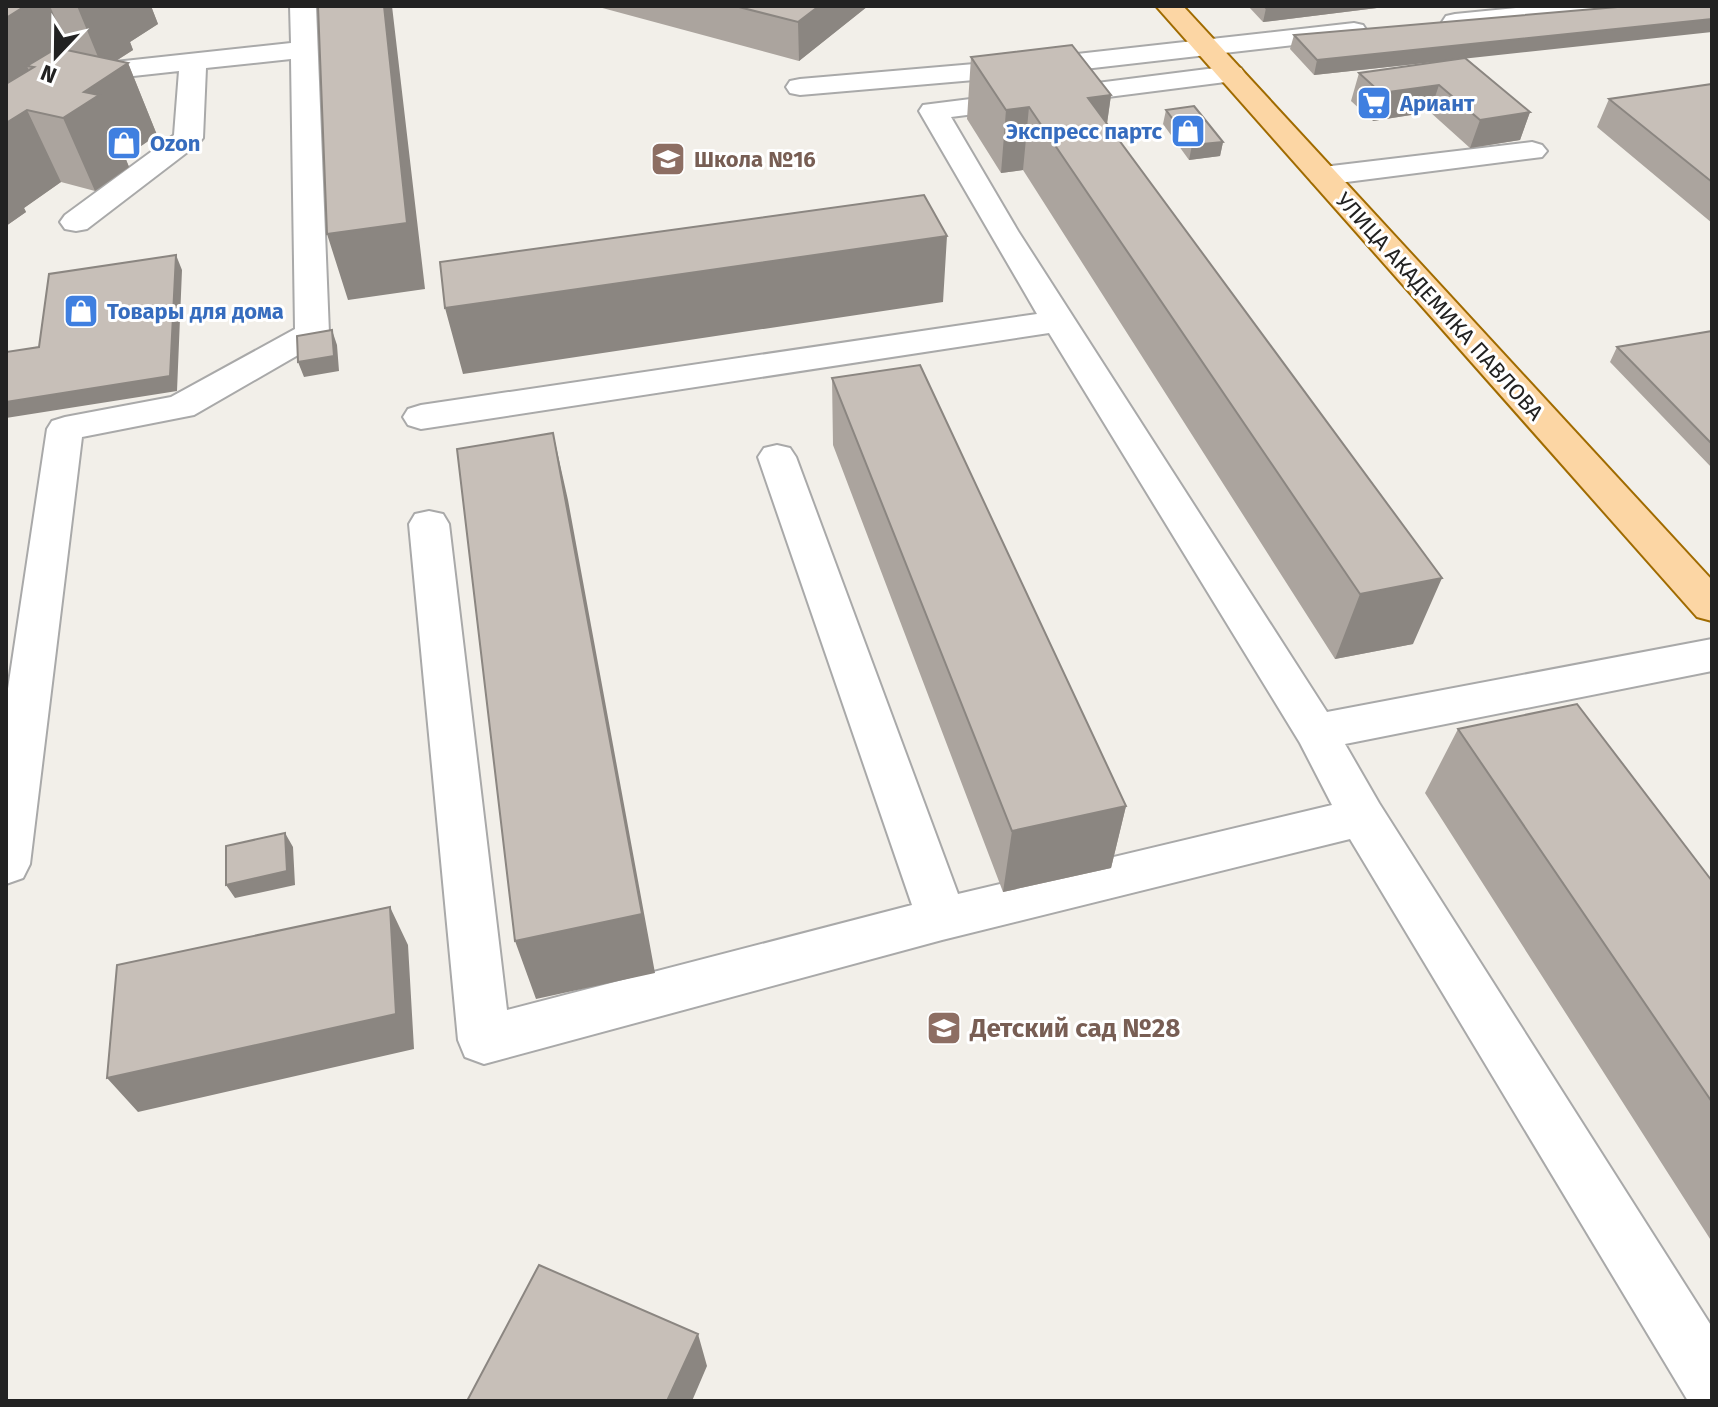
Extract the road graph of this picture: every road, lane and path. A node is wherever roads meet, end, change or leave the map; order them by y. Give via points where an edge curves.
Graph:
1 (303, 6) edge
2 (1169, 6) edge
3 (1615, 6) edge
4 (1427, 24) edge
5 (1380, 29) edge
6 (1205, 46) junction
7 (303, 50) junction
8 (193, 62) junction
9 (115, 70) edge
10 (1231, 74) junction
11 (800, 87) dead end
12 (1532, 151) dead end
13 (1323, 176) junction
14 (76, 222) dead end
15 (1060, 321) junction
16 (421, 417) dead end
17 (777, 457) dead end
18 (429, 524) dead end
19 (1712, 606) edge
20 (1712, 655) edge
21 (1316, 732) junction
22 (1362, 817) junction
23 (6, 864) edge
24 (942, 919) junction
25 (1712, 1383) edge

1 - 7 lane
2 - 6 main road, УЛИЦА АКАДЕМИКА ПАВЛОВА
3 - 4 lane
5 - 6 lane
6 - 10 main road, УЛИЦА АКАДЕМИКА ПАВЛОВА
6 - 11 lane
7 - 8 lane
7 - 23 lane via 312,333 181,407 65,429
8 - 9 lane
8 - 14 lane via 188,138
10 - 13 main road, УЛИЦА АКАДЕМИКА ПАВЛОВА
10 - 15 lane via 933,111
12 - 13 lane
13 - 19 main road, УЛИЦА АКАДЕМИКА ПАВЛОВА
15 - 16 lane
15 - 21 lane
17 - 24 lane
18 - 24 lane via 484,1040
20 - 21 lane
21 - 22 lane
22 - 24 lane
22 - 25 lane

